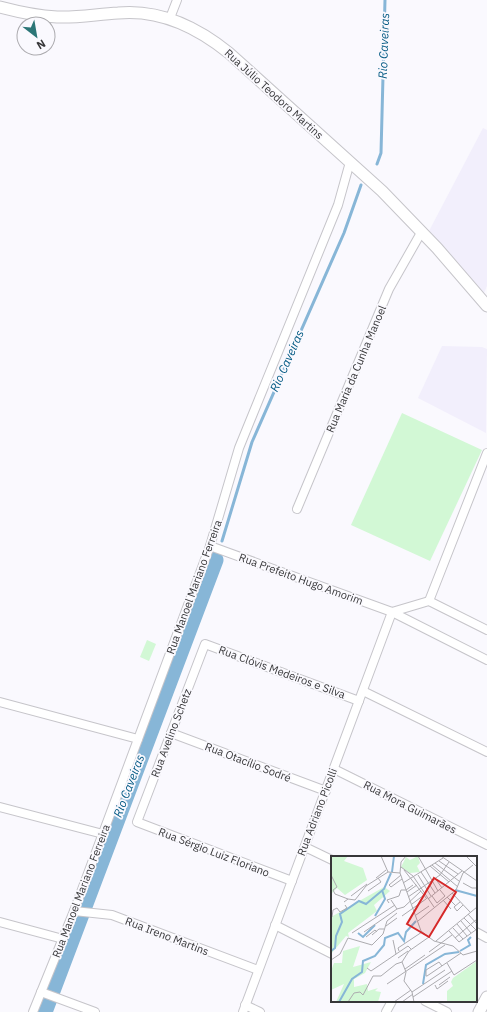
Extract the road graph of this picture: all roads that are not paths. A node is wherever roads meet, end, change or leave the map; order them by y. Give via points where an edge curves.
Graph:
1 (177, 0) edge
2 (7, 6) edge
3 (170, 18) junction
4 (350, 162) junction
5 (422, 231) junction
6 (487, 306) edge
7 (487, 453) edge
8 (297, 509) dead end
9 (210, 546) junction
10 (429, 601) junction
11 (392, 612) junction
12 (487, 630) edge
13 (205, 644) joint
14 (487, 660) edge
15 (363, 690) junction
16 (359, 701) junction
17 (0, 702) edge
18 (171, 733) junction
19 (138, 739) junction
20 (487, 752) edge
21 (334, 769) junction
22 (326, 791) junction
23 (0, 807) edge
24 (137, 822) joint
25 (103, 834) junction
26 (487, 845) edge
27 (305, 847) junction
28 (331, 860) edge
29 (292, 881) junction
30 (75, 911) junction
31 (0, 922) edge
32 (275, 925) junction
33 (477, 933) edge
34 (487, 938) edge
35 (63, 939) junction
36 (331, 953) edge
37 (258, 970) junction
38 (43, 992) junction
39 (487, 997) edge
40 (391, 1002) edge
41 (427, 1002) edge
42 (244, 1008) edge
43 (33, 1012) edge
44 (95, 1012) edge
45 (260, 1012) edge
46 (386, 1012) edge
47 (447, 1012) edge
48 (480, 1012) edge

1 - 3 street
2 - 3 main road, Rua Júlio Teodoro Martins via 29,14 56,17 144,12
3 - 4 main road, Rua Júlio Teodoro Martins via 193,28 217,44
4 - 5 main road, Rua Júlio Teodoro Martins
4 - 9 street, Rua Manoel Mariano Ferreira via 343,191 331,222 239,448
5 - 6 main road, Rua Júlio Teodoro Martins
5 - 8 street, Rua Maria da Cunha Manoel via 389,289
7 - 10 street
9 - 11 street, Rua Prefeito Hugo Amorim
9 - 19 street, Rua Manoel Mariano Ferreira
10 - 11 street
10 - 12 street
11 - 14 street, Rua Prefeito Hugo Amorim
11 - 15 street, Rua Adriano Picolli
13 - 16 street, Rua Clóvis Medeiros e Silva
13 - 18 street, Rua Avelino Schetz
15 - 16 street, Rua Adriano Picolli
15 - 20 street
16 - 21 street, Rua Adriano Picolli
17 - 19 street
18 - 22 street, Rua Otacílio Sodré
18 - 24 street, Rua Avelino Schetz
19 - 25 street, Rua Manoel Mariano Ferreira
21 - 22 street, Rua Adriano Picolli
21 - 26 street, Rua Mora Guimarães
22 - 27 street, Rua Adriano Picolli
23 - 25 street
24 - 29 street, Rua Sérgio Luiz Floriano
25 - 30 street, Rua Manoel Mariano Ferreira
27 - 28 street
27 - 29 street, Rua Adriano Picolli
29 - 32 street, Rua Adriano Picolli
30 - 35 street, Rua Manoel Mariano Ferreira
30 - 37 street, Rua Ireno Martins via 112,915
31 - 35 street
32 - 36 street
32 - 37 street, Rua Adriano Picolli
33 - 34 street
35 - 38 street, Rua Manoel Mariano Ferreira
37 - 42 street, Rua Adriano Picolli
38 - 43 street, Rua Manoel Mariano Ferreira
38 - 44 street
39 - 48 main road
40 - 46 street
41 - 47 street
42 - 45 street

